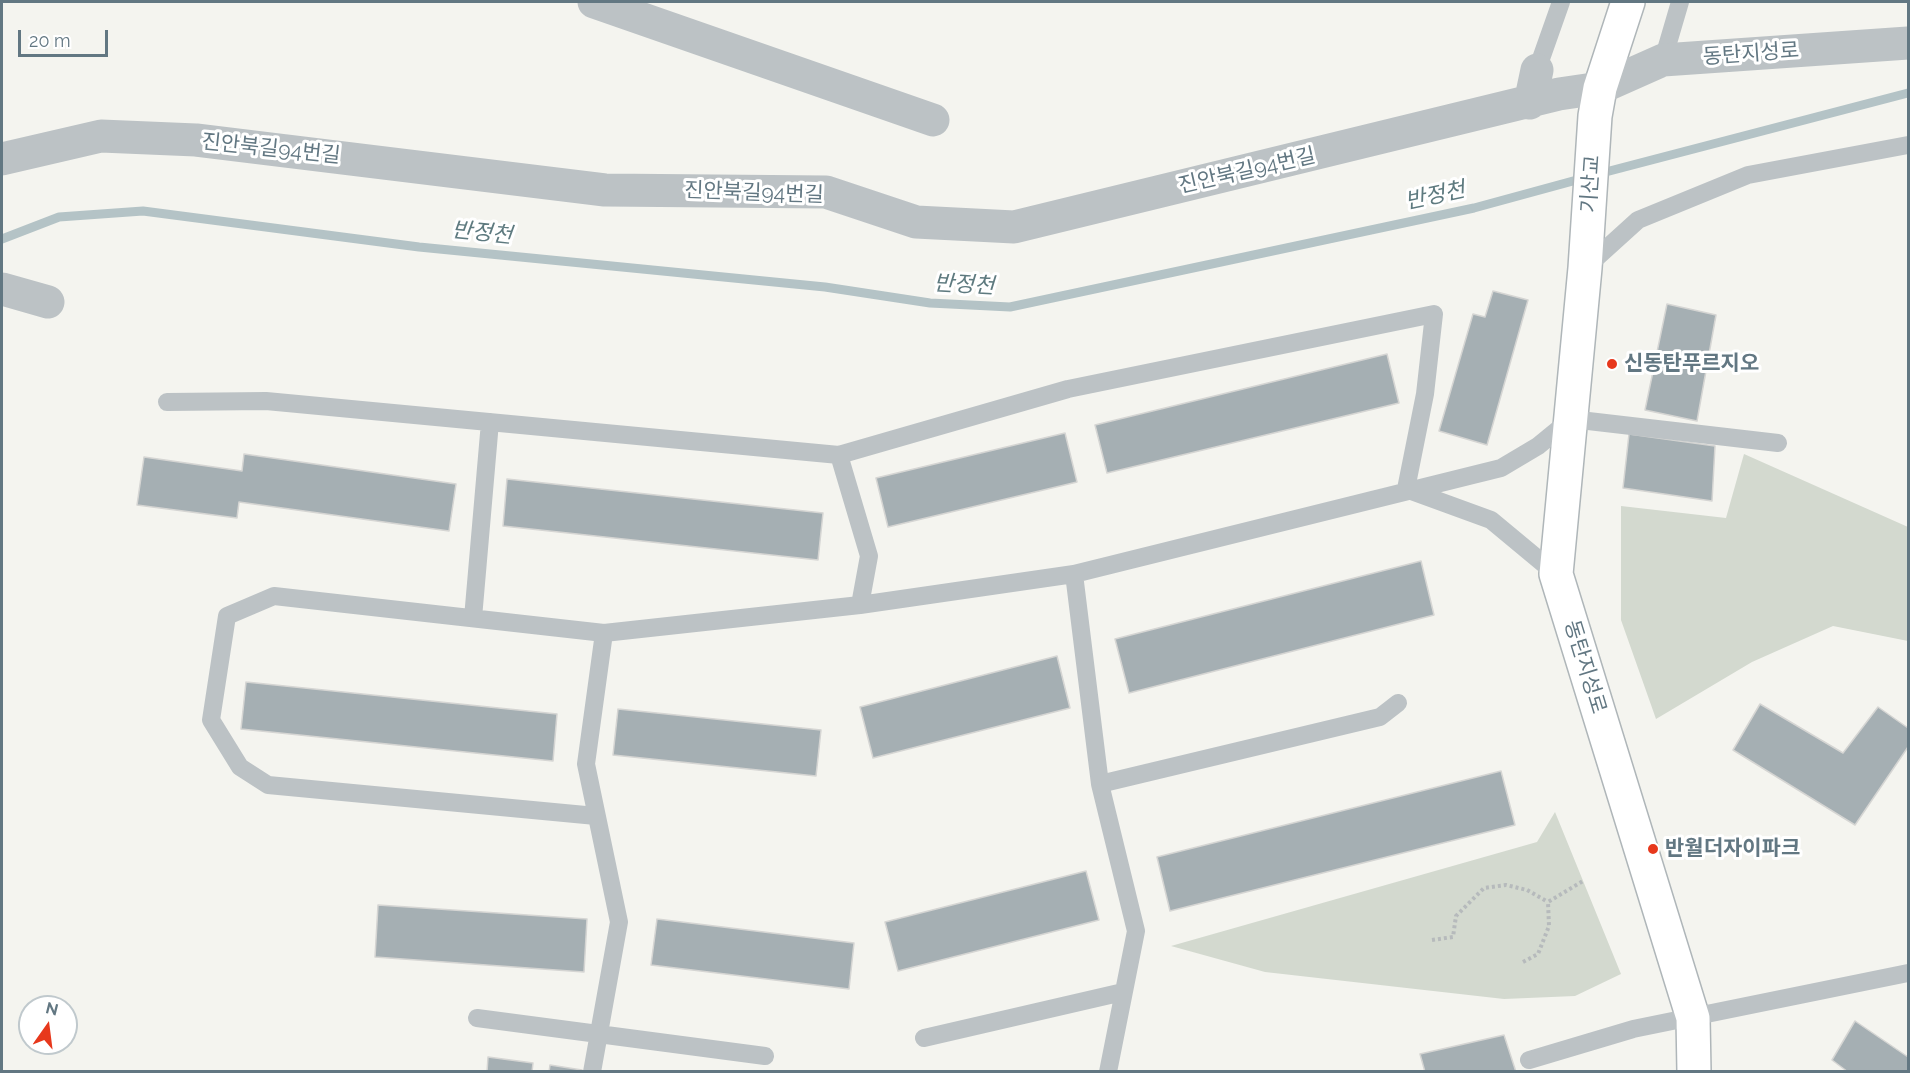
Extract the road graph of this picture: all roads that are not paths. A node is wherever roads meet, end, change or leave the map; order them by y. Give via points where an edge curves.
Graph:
1 (594, 2) edge
2 (1561, 2) edge
3 (1628, 2) edge
4 (1680, 2) edge
5 (1908, 43) edge
6 (1663, 60) junction
7 (1537, 70) joint
8 (1545, 99) junction
9 (1598, 102) junction
10 (933, 120) dead end
11 (1908, 145) edge
12 (2, 159) edge
13 (1586, 259) junction
14 (2, 289) edge
15 (48, 302) dead end
16 (167, 402) dead end
17 (1571, 419) junction
18 (490, 422) junction
19 (1778, 443) dead end
20 (839, 455) junction
21 (1406, 489) junction
22 (1074, 574) junction
23 (1556, 574) junction
24 (860, 605) junction
25 (473, 618) junction
26 (604, 633) junction
27 (1398, 702) dead end
28 (1100, 784) junction
29 (596, 816) junction
30 (1908, 973) edge
31 (1123, 992) junction
32 (477, 1018) dead end
33 (1693, 1018) junction
34 (599, 1033) junction
35 (924, 1038) dead end
36 (765, 1056) dead end
37 (1529, 1060) dead end
38 (592, 1071) edge
39 (1108, 1071) edge
40 (1694, 1071) edge

1 - 10 street
2 - 7 lane
3 - 9 main road
4 - 6 lane
5 - 6 street, 동탄지성로
6 - 9 street, 동탄지성로
7 - 8 street
8 - 9 street, 진안북길94번길
8 - 12 street, 진안북길94번길 via 1014,227 916,222 826,192 605,190 196,140 100,136
9 - 13 main road, 기산교
11 - 13 lane via 1748,175 1638,220
13 - 17 main road, 동탄지성로
14 - 15 street
16 - 18 lane via 266,401
17 - 19 lane
17 - 21 lane via 1538,446 1501,468
17 - 23 main road, 동탄지성로
18 - 20 lane
18 - 25 lane
20 - 21 lane via 1068,389 1434,314 1425,394
20 - 24 lane via 869,556
21 - 22 lane
21 - 23 lane via 1491,520
22 - 24 lane
22 - 28 lane
23 - 33 main road, 동탄지성로
24 - 26 lane
25 - 26 lane
25 - 29 lane via 274,596 227,616 211,720 240,767 268,785
26 - 29 lane via 586,764
27 - 28 lane via 1380,717
28 - 31 lane via 1136,931
29 - 34 lane via 619,922
30 - 33 lane
31 - 35 lane
31 - 39 lane
32 - 34 lane
33 - 37 lane via 1633,1029
33 - 40 main road, 동탄지성로
34 - 36 lane
34 - 38 lane

